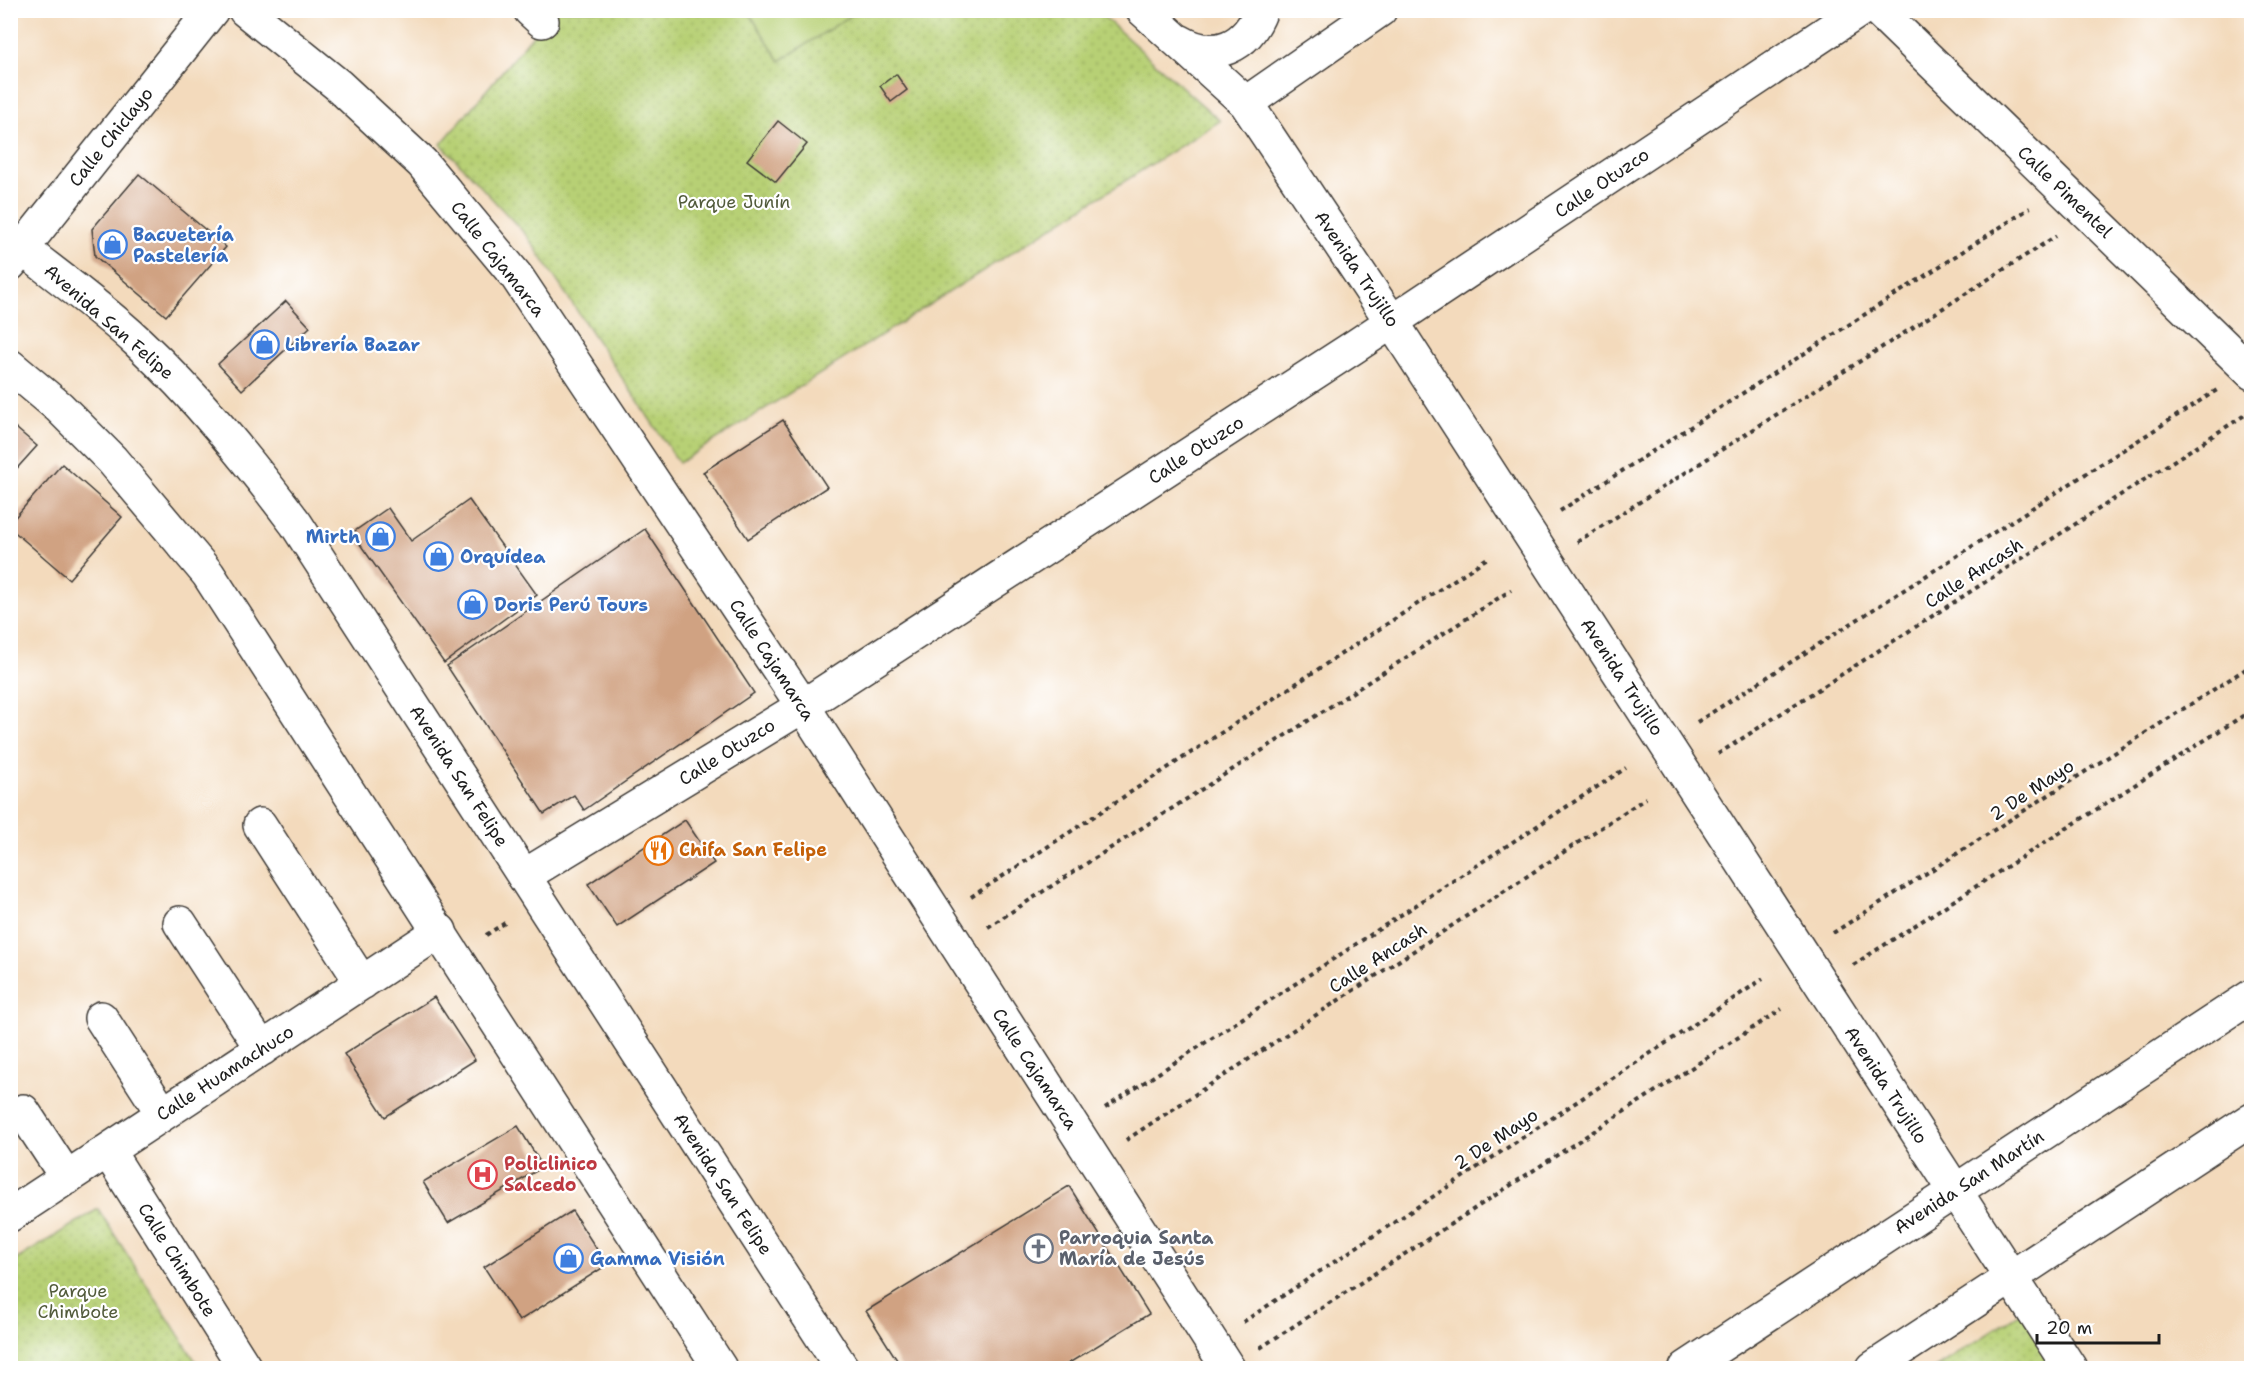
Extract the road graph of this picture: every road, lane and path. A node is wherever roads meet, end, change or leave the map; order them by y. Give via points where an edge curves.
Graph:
1 (212, 10) edge
2 (245, 10) edge
3 (1143, 10) edge
4 (1261, 10) edge
5 (1380, 10) edge
6 (1860, 10) edge
7 (1878, 10) edge
8 (1175, 39) junction
9 (1246, 103) junction
10 (2031, 208) dead end
11 (2059, 234) dead end
12 (15, 250) edge
13 (1392, 322) junction
14 (10, 366) edge
15 (2238, 379) edge
16 (2252, 410) edge
17 (1552, 516) dead end
18 (1571, 545) dead end
19 (1490, 557) dead end
20 (1511, 590) dead end
21 (2252, 665) edge
22 (803, 706) junction
23 (2252, 710) edge
24 (1689, 727) dead end
25 (1710, 759) dead end
26 (1626, 768) dead end
27 (1646, 798) dead end
28 (260, 825) dead end
29 (524, 876) junction
30 (969, 898) dead end
31 (180, 923) dead end
32 (987, 927) dead end
33 (440, 932) junction
34 (1826, 938) dead end
35 (1847, 969) dead end
36 (1763, 979) dead end
37 (362, 983) junction
38 (2252, 996) edge
39 (1782, 1008) dead end
40 (100, 1018) dead end
41 (262, 1049) junction
42 (1105, 1108) dead end
43 (23, 1111) dead end
44 (163, 1114) junction
45 (2252, 1119) edge
46 (1125, 1140) dead end
47 (108, 1151) junction
48 (67, 1178) junction
49 (1955, 1191) junction
50 (10, 1215) edge
51 (2011, 1278) junction
52 (1243, 1322) dead end
53 (1260, 1348) dead end
54 (245, 1368) edge
55 (720, 1368) edge
56 (842, 1368) edge
57 (1228, 1368) edge
58 (1686, 1368) edge
59 (1873, 1368) edge
60 (2070, 1368) edge

1 - 12 street, Calle Chiclayo
2 - 22 street, Calle Cajamarca via 338,85 422,163 517,277
3 - 8 street, Avenida Trujillo
4 - 8 street via 1255,26 1242,40 1226,48 1199,50
5 - 9 street
6 - 13 street, Calle Otuzco
7 - 15 street, Calle Pimentel
8 - 9 street, Avenida Trujillo
9 - 13 street, Avenida Trujillo
10 - 17 path
11 - 18 path
12 - 29 street, Avenida San Felipe via 136,340 237,446 296,524
13 - 22 street, Calle Otuzco
13 - 49 street, Avenida Trujillo
14 - 33 street via 112,459 208,574
15 - 24 path, Calle Ancash
16 - 25 path, Calle Ancash
19 - 30 path
20 - 32 path
21 - 34 path, 2 De Mayo
22 - 29 street, Calle Otuzco
22 - 57 street, Calle Cajamarca
23 - 35 path
26 - 42 path, Calle Ancash
27 - 46 path, Calle Ancash
28 - 37 street
29 - 56 street, Avenida San Felipe
31 - 41 street
33 - 37 street, Calle Huamachuco
33 - 55 street
36 - 52 path, 2 De Mayo
37 - 41 street, Calle Huamachuco
38 - 49 street, Avenida San Martín
39 - 53 path
40 - 44 street
41 - 44 street, Calle Huamachuco
43 - 48 street
44 - 47 street, Calle Huamachuco
45 - 51 street
47 - 48 street, Calle Huamachuco
47 - 54 street, Calle Chimbote
48 - 50 street, Calle Huamachuco
49 - 51 street, Avenida Trujillo
49 - 58 street, Avenida San Martín
51 - 59 street
51 - 60 street, Avenida Trujillo

